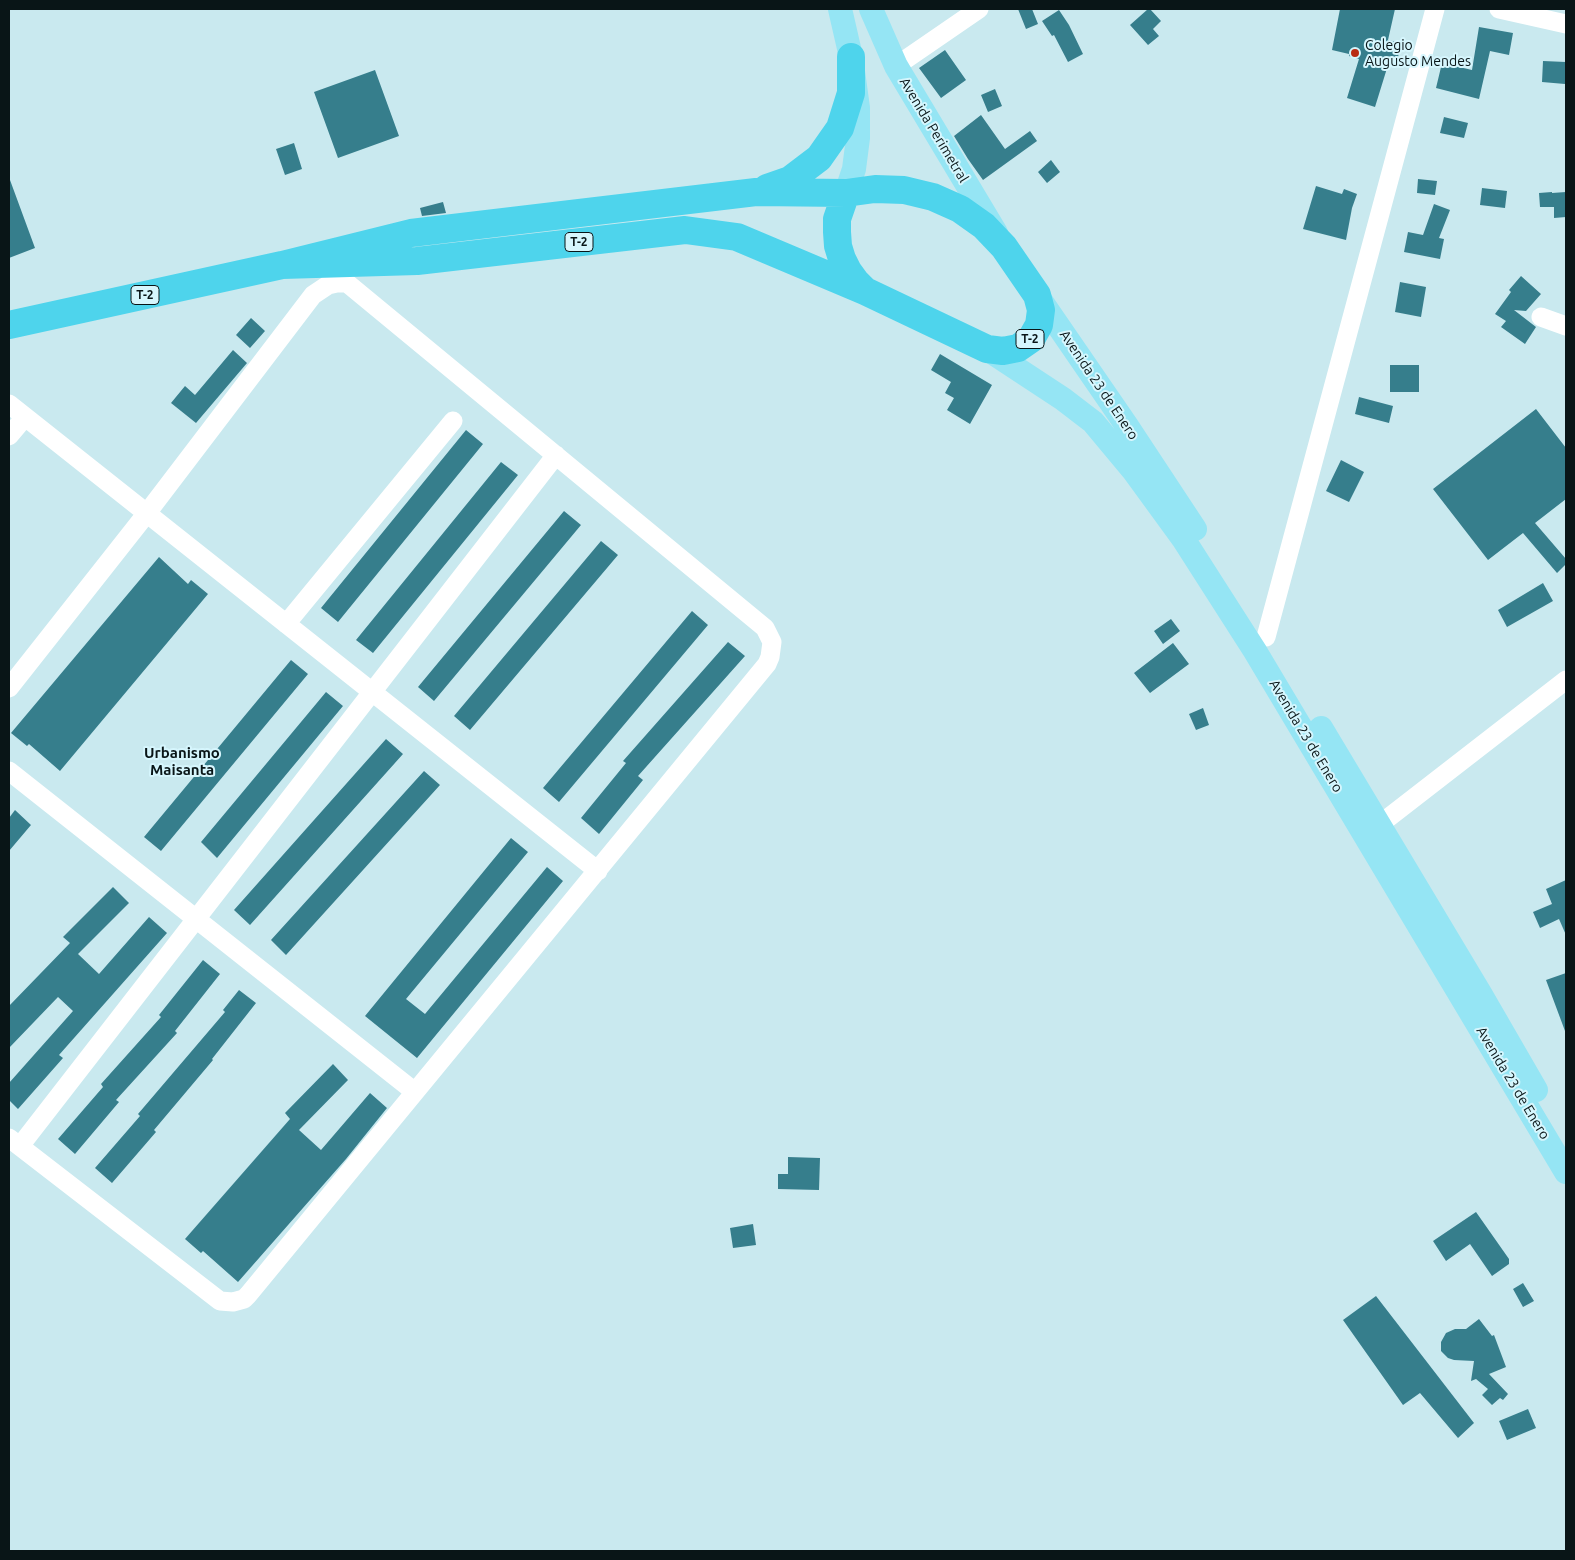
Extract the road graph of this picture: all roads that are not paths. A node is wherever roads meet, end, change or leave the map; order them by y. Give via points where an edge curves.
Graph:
1 (840, 9) edge
2 (871, 9) edge
3 (979, 9) edge
4 (1434, 9) edge
5 (1499, 9) edge
6 (1566, 24) edge
7 (851, 57) junction
8 (896, 66) junction
9 (756, 192) junction
10 (846, 193) junction
11 (1004, 247) junction
12 (282, 265) junction
13 (866, 291) junction
14 (1037, 295) junction
15 (1541, 317) dead end
16 (9, 325) edge
17 (1566, 326) edge
18 (987, 349) junction
19 (9, 404) edge
20 (25, 417) junction
21 (453, 421) dead end
22 (9, 436) edge
23 (556, 455) junction
24 (147, 513) junction
25 (286, 624) junction
26 (1266, 637) junction
27 (1566, 680) edge
28 (9, 688) edge
29 (373, 692) junction
30 (9, 771) edge
31 (1379, 825) junction
32 (598, 871) junction
33 (196, 919) junction
34 (415, 1092) junction
35 (14, 1142) edge
36 (1566, 1142) edge
37 (1566, 1172) edge

1 - 7 main road
2 - 8 main road, Avenida Perimetral
3 - 8 street
4 - 26 street
5 - 6 street
7 - 9 highway, T-2 via 851,93 840,128 819,158 790,180
7 - 10 main road via 858,108 858,138 854,169
8 - 11 main road, Avenida Perimetral
9 - 10 highway, T-2
9 - 12 highway, T-2 via 411,234
10 - 11 highway, T-2 via 885,189 933,197 976,220
10 - 13 highway, T-2 via 837,219 838,246 848,271
11 - 14 highway, T-2
12 - 13 highway, T-2 via 416,261 686,230 737,237
12 - 16 highway, T-2
13 - 18 highway, T-2
14 - 18 highway, T-2 via 1041,310 1039,326 1031,339 1010,350
14 - 26 main road, Avenida 23 de Enero / T-2
15 - 17 street
18 - 37 main road, Avenida 23 de Enero / T-2 via 1093,422 1134,470 1184,540 1255,651
19 - 20 street
20 - 22 street
20 - 24 street
21 - 25 street
23 - 24 street via 347,283 337,283 313,295
23 - 29 street
23 - 32 street via 765,628 772,642 767,664
24 - 25 street
24 - 28 street
25 - 29 street
26 - 31 main road, Avenida 23 de Enero / T-2
27 - 31 street
29 - 32 street
29 - 33 street
30 - 33 street
31 - 36 main road, Avenida 23 de Enero / T-2
32 - 34 street
33 - 34 street
33 - 35 street
34 - 35 street via 248,1295 233,1302 220,1301

